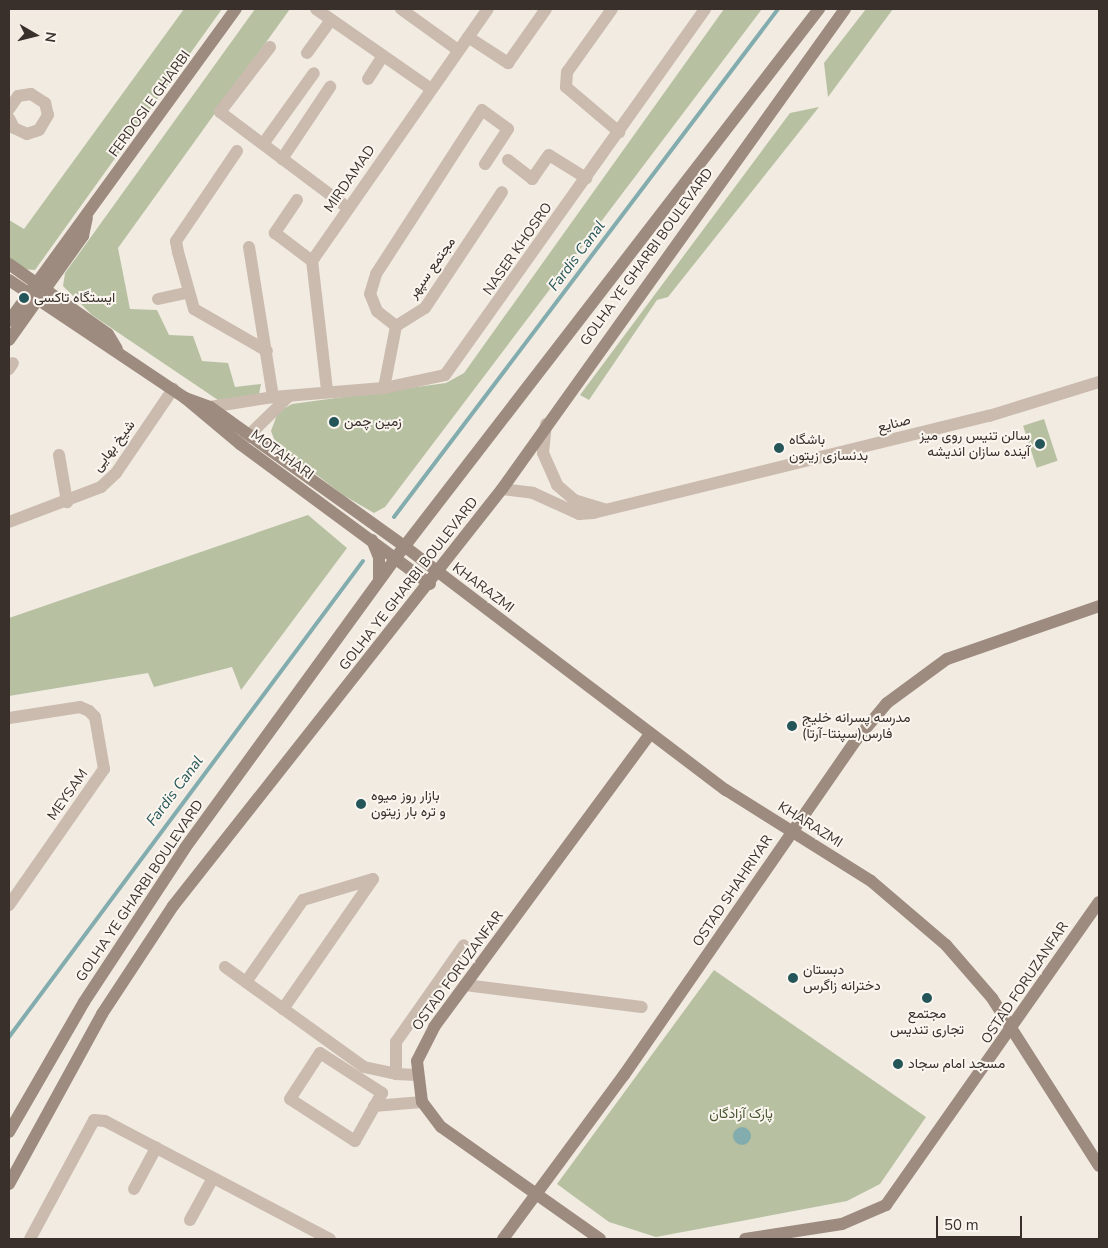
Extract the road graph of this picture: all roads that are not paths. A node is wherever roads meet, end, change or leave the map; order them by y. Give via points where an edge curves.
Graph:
1 (236, 9) edge
2 (316, 9) edge
3 (401, 9) edge
4 (488, 9) edge
5 (546, 9) edge
6 (612, 9) edge
7 (706, 9) edge
8 (819, 9) edge
9 (845, 9) edge
10 (332, 20) junction
11 (468, 37) junction
12 (270, 47) dead end
13 (458, 50) junction
14 (307, 52) dead end
15 (383, 56) junction
16 (314, 73) dead end
17 (368, 79) dead end
18 (330, 87) dead end
19 (431, 89) junction
20 (9, 110) edge
21 (9, 118) edge
22 (619, 132) junction
23 (263, 144) junction
24 (237, 151) dead end
25 (282, 159) junction
26 (508, 160) dead end
27 (485, 164) dead end
28 (586, 178) junction
29 (502, 192) dead end
30 (297, 200) dead end
31 (348, 208) junction
32 (249, 247) dead end
33 (312, 261) junction
34 (9, 264) edge
35 (9, 280) edge
36 (40, 286) junction
37 (186, 293) junction
38 (32, 297) junction
39 (158, 300) dead end
40 (9, 321) edge
41 (396, 326) junction
42 (9, 340) edge
43 (117, 349) junction
44 (268, 351) junction
45 (1099, 382) edge
46 (384, 388) junction
47 (173, 389) junction
48 (327, 390) junction
49 (288, 396) junction
50 (273, 397) junction
51 (206, 411) junction
52 (546, 422) junction
53 (244, 440) junction
54 (59, 455) dead end
55 (502, 489) junction
56 (67, 502) junction
57 (606, 509) junction
58 (9, 522) edge
59 (369, 536) junction
60 (401, 551) junction
61 (439, 573) junction
62 (379, 580) junction
63 (430, 584) junction
64 (1099, 606) edge
65 (9, 718) edge
66 (650, 734) junction
67 (791, 832) junction
68 (1099, 902) edge
69 (9, 905) edge
70 (464, 945) dead end
71 (225, 967) dead end
72 (246, 982) junction
73 (465, 985) junction
74 (642, 1007) dead end
75 (283, 1009) junction
76 (1015, 1028) junction
77 (396, 1074) junction
78 (416, 1075) junction
79 (422, 1102) junction
80 (374, 1106) junction
81 (9, 1132) edge
82 (156, 1148) junction
83 (1099, 1166) edge
84 (213, 1178) junction
85 (9, 1184) edge
86 (134, 1189) dead end
87 (535, 1197) junction
88 (190, 1220) dead end
89 (30, 1239) edge
90 (330, 1239) edge
91 (503, 1239) edge
92 (600, 1239) edge
93 (745, 1239) edge

1 - 36 main road, FERDOSI E GHARBI
2 - 10 street
3 - 13 street
4 - 11 street, MIRDAMAD
5 - 11 street via 508,63
6 - 22 street via 567,72 566,87
7 - 22 street, NASER KHOSRO
8 - 60 main road, GOLHA YE GHARBI BOULEVARD
9 - 52 main road, GOLHA YE GHARBI BOULEVARD
10 - 14 street
10 - 15 street
11 - 13 street, MIRDAMAD
12 - 23 street via 220,112
13 - 19 street, MIRDAMAD
15 - 17 street
15 - 19 street
16 - 23 street
18 - 25 street
19 - 31 street, MIRDAMAD
20 - 21 street via 18,96 31,94 45,103 48,114 40,130 26,134 14,128
22 - 28 street, NASER KHOSRO
23 - 25 street
24 - 37 street via 176,241
25 - 31 street
26 - 28 street via 532,179 549,155
27 - 41 street via 508,129 482,110 376,274 370,294 377,311
28 - 46 street, NASER KHOSRO via 456,364 436,379
29 - 41 street, مجتمع سپهر via 425,308
30 - 33 street via 275,233
31 - 33 street, MIRDAMAD
32 - 44 street
33 - 48 street
34 - 36 main road, MOTAHARI
35 - 38 main road, MOTAHARI
36 - 38 main road, FERDOSI E GHARBI
36 - 43 main road, MOTAHARI via 108,334
37 - 39 street
37 - 44 street via 188,302 204,318
38 - 40 main road, FERDOSI E GHARBI
38 - 42 main road, FERDOSI E GHARBI
38 - 43 main road, MOTAHARI via 100,344
41 - 46 street
43 - 47 main road, MOTAHARI
44 - 50 street
45 - 57 street, صنایع via 990,416
46 - 48 street, NASER KHOSRO
47 - 51 main road, MOTAHARI
47 - 56 street, شیخ بهایی via 116,473 101,487
48 - 49 street, NASER KHOSRO
49 - 50 street, NASER KHOSRO
49 - 53 street
50 - 51 street, NASER KHOSRO
51 - 53 main road, MOTAHARI
52 - 55 main road, GOLHA YE GHARBI BOULEVARD
52 - 57 street via 543,453 557,485 574,500
53 - 59 main road, MOTAHARI
53 - 60 main road
54 - 56 street
55 - 57 street, صنایع via 533,493 579,514
55 - 61 main road, GOLHA YE GHARBI BOULEVARD
56 - 58 street, شیخ بهایی
59 - 60 main road, MOTAHARI
59 - 62 main road via 379,557
60 - 61 main road, KHARAZMI
60 - 62 main road, GOLHA YE GHARBI BOULEVARD
60 - 63 main road, MOTAHARI
61 - 63 main road, GOLHA YE GHARBI BOULEVARD
61 - 66 main road, KHARAZMI
62 - 81 main road, GOLHA YE GHARBI BOULEVARD via 152,895
63 - 85 main road, GOLHA YE GHARBI BOULEVARD via 173,906 102,1014
64 - 67 main road, OSTAD SHAHRIYAR via 978,645 916,678 857,739
65 - 69 street, MEYSAM via 80,707 89,711 95,717 104,769
66 - 67 main road, KHARAZMI
66 - 73 main road, OSTAD FORUZANFAR
67 - 76 main road, KHARAZMI via 871,881 946,945
67 - 87 main road, OSTAD SHAHRIYAR via 652,1036
68 - 76 main road, OSTAD FORUZANFAR
70 - 77 street via 396,1042
71 - 72 street
72 - 75 street
72 - 75 street via 303,900 373,879
73 - 74 street
73 - 78 main road, OSTAD FORUZANFAR via 420,1049
75 - 77 street via 364,1068
76 - 83 main road, KHARAZMI
76 - 93 main road, OSTAD FORUZANFAR via 886,1205 842,1224
77 - 78 street
78 - 79 main road, OSTAD FORUZANFAR
79 - 80 street
79 - 87 main road, OSTAD FORUZANFAR via 441,1127
80 - 80 street via 355,1141 290,1099 320,1053 382,1093
82 - 84 street
82 - 86 street
82 - 89 street via 94,1120
84 - 88 street
84 - 90 street
87 - 91 main road, OSTAD SHAHRIYAR
87 - 92 main road, OSTAD FORUZANFAR

